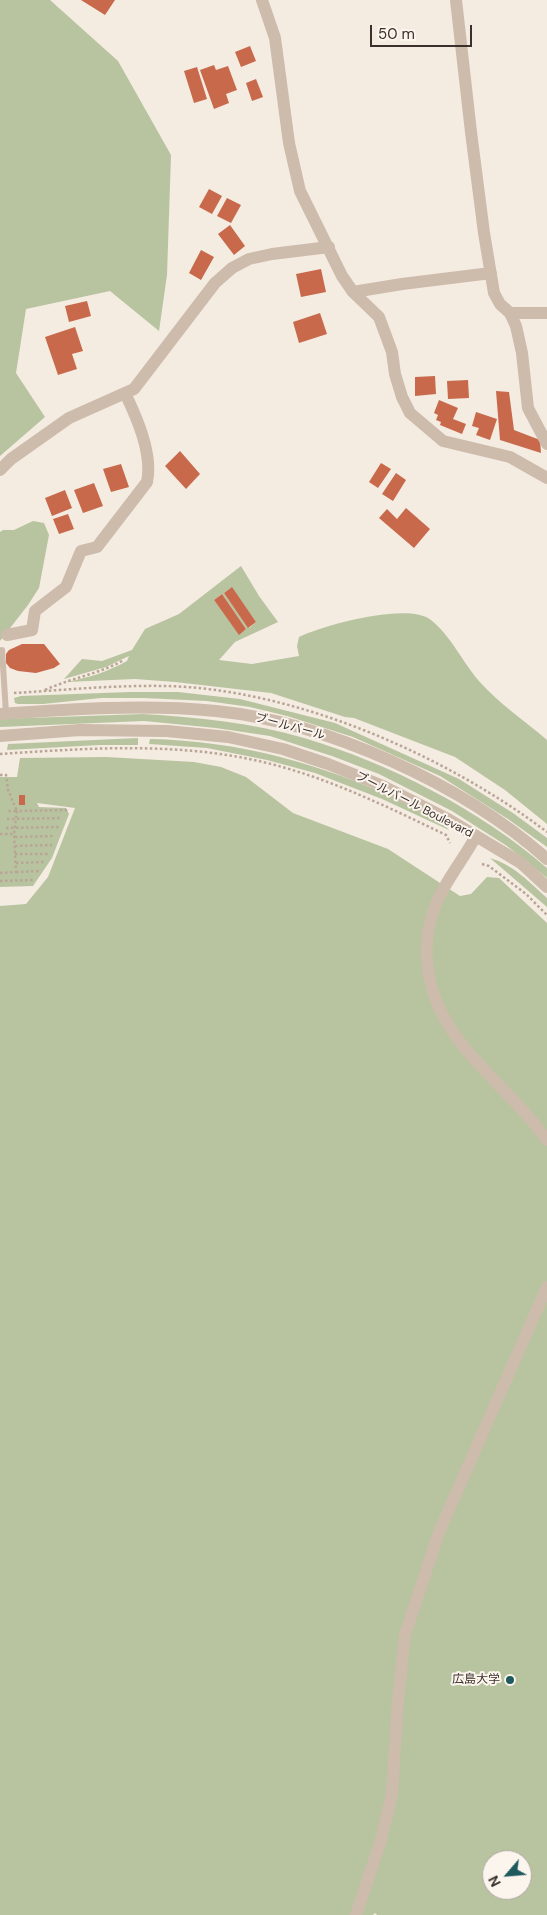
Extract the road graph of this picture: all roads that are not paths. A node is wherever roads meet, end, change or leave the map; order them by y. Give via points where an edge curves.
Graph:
1 (262, 0) edge
2 (456, 0) edge
3 (329, 248) junction
4 (491, 273) junction
5 (353, 292) junction
6 (510, 313) junction
7 (547, 313) edge
8 (125, 393) junction
9 (547, 444) edge
10 (0, 470) edge
11 (547, 478) edge
12 (7, 635) dead end
13 (2, 650) dead end
14 (3, 714) edge
15 (0, 736) edge
16 (476, 836) junction
17 (547, 859) edge
18 (547, 887) edge
19 (547, 1140) edge
20 (547, 1287) edge
21 (356, 1915) edge

1 - 3 street via 275,38 289,143 300,191
2 - 4 street
3 - 5 street
3 - 8 street via 272,254 249,259 232,268 215,283 134,389
4 - 5 street
4 - 6 street via 494,293
5 - 11 street via 379,317 392,352 402,397 410,413 424,427 443,441 510,457
6 - 7 street
6 - 9 street via 522,353 528,408
8 - 10 street via 69,418
8 - 12 street via 141,431 149,471 147,482 97,547 81,552 66,587 35,611 32,630
13 - 14 lane
14 - 17 street, ブールバール via 135,707 218,712 274,721 356,747 455,793 493,817
15 - 16 street, ブールバール Boulevard via 80,730 168,731 228,737 283,749 328,764 383,786
16 - 18 street, ブールバール Boulevard via 521,863
16 - 19 street via 432,914 427,953 432,991 452,1034
20 - 21 street via 439,1532 406,1635 392,1794 380,1844

